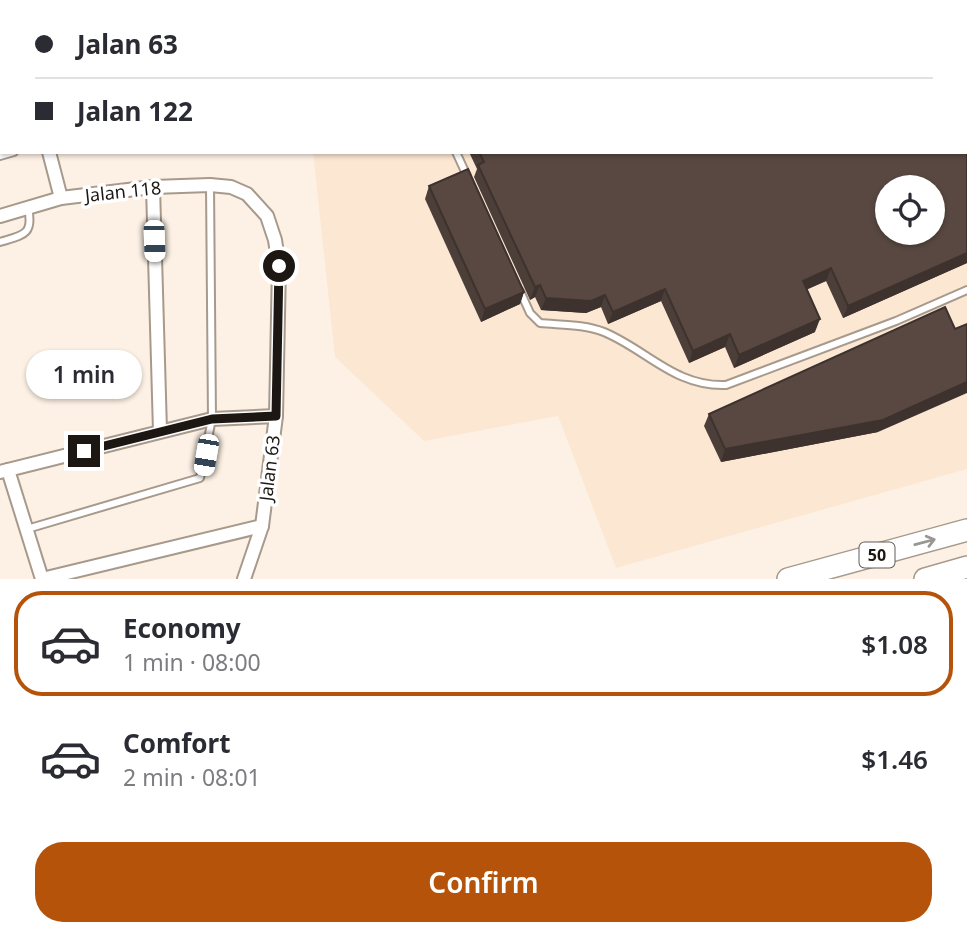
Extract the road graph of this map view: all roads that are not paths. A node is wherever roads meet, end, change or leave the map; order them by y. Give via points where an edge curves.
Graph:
1 (50, 154) edge
2 (457, 154) edge
3 (210, 185) junction
4 (153, 187) junction
5 (473, 189) edge
6 (247, 194) joint
7 (61, 198) junction
8 (28, 208) junction
9 (0, 216) edge
10 (0, 242) edge
11 (519, 288) edge
12 (967, 290) edge
13 (276, 416) junction
14 (212, 419) junction
15 (160, 431) junction
16 (4, 471) edge
17 (262, 526) junction
18 (27, 529) junction
19 (967, 530) edge
20 (967, 567) edge
21 (42, 579) edge
22 (244, 579) edge
23 (788, 579) edge
24 (925, 579) edge

1 - 7 street
2 - 5 lane
3 - 4 street, Jalan 118
3 - 6 street, Jalan 118
3 - 14 lane
4 - 7 street, Jalan 118
4 - 15 street
6 - 13 street, Jalan 63 via 267,216 279,266
7 - 8 street, Jalan 118
8 - 9 street, Jalan 118
8 - 10 lane via 29,230
11 - 12 lane via 540,323 591,327 685,380 710,386 726,385
13 - 14 street
13 - 17 street, Jalan 63
14 - 15 street
14 - 18 lane via 200,478
15 - 16 street
16 - 18 street
17 - 21 street
17 - 22 street, Jalan 63
18 - 21 street
23 -> 19 highway, 50
20 - 24 highway

